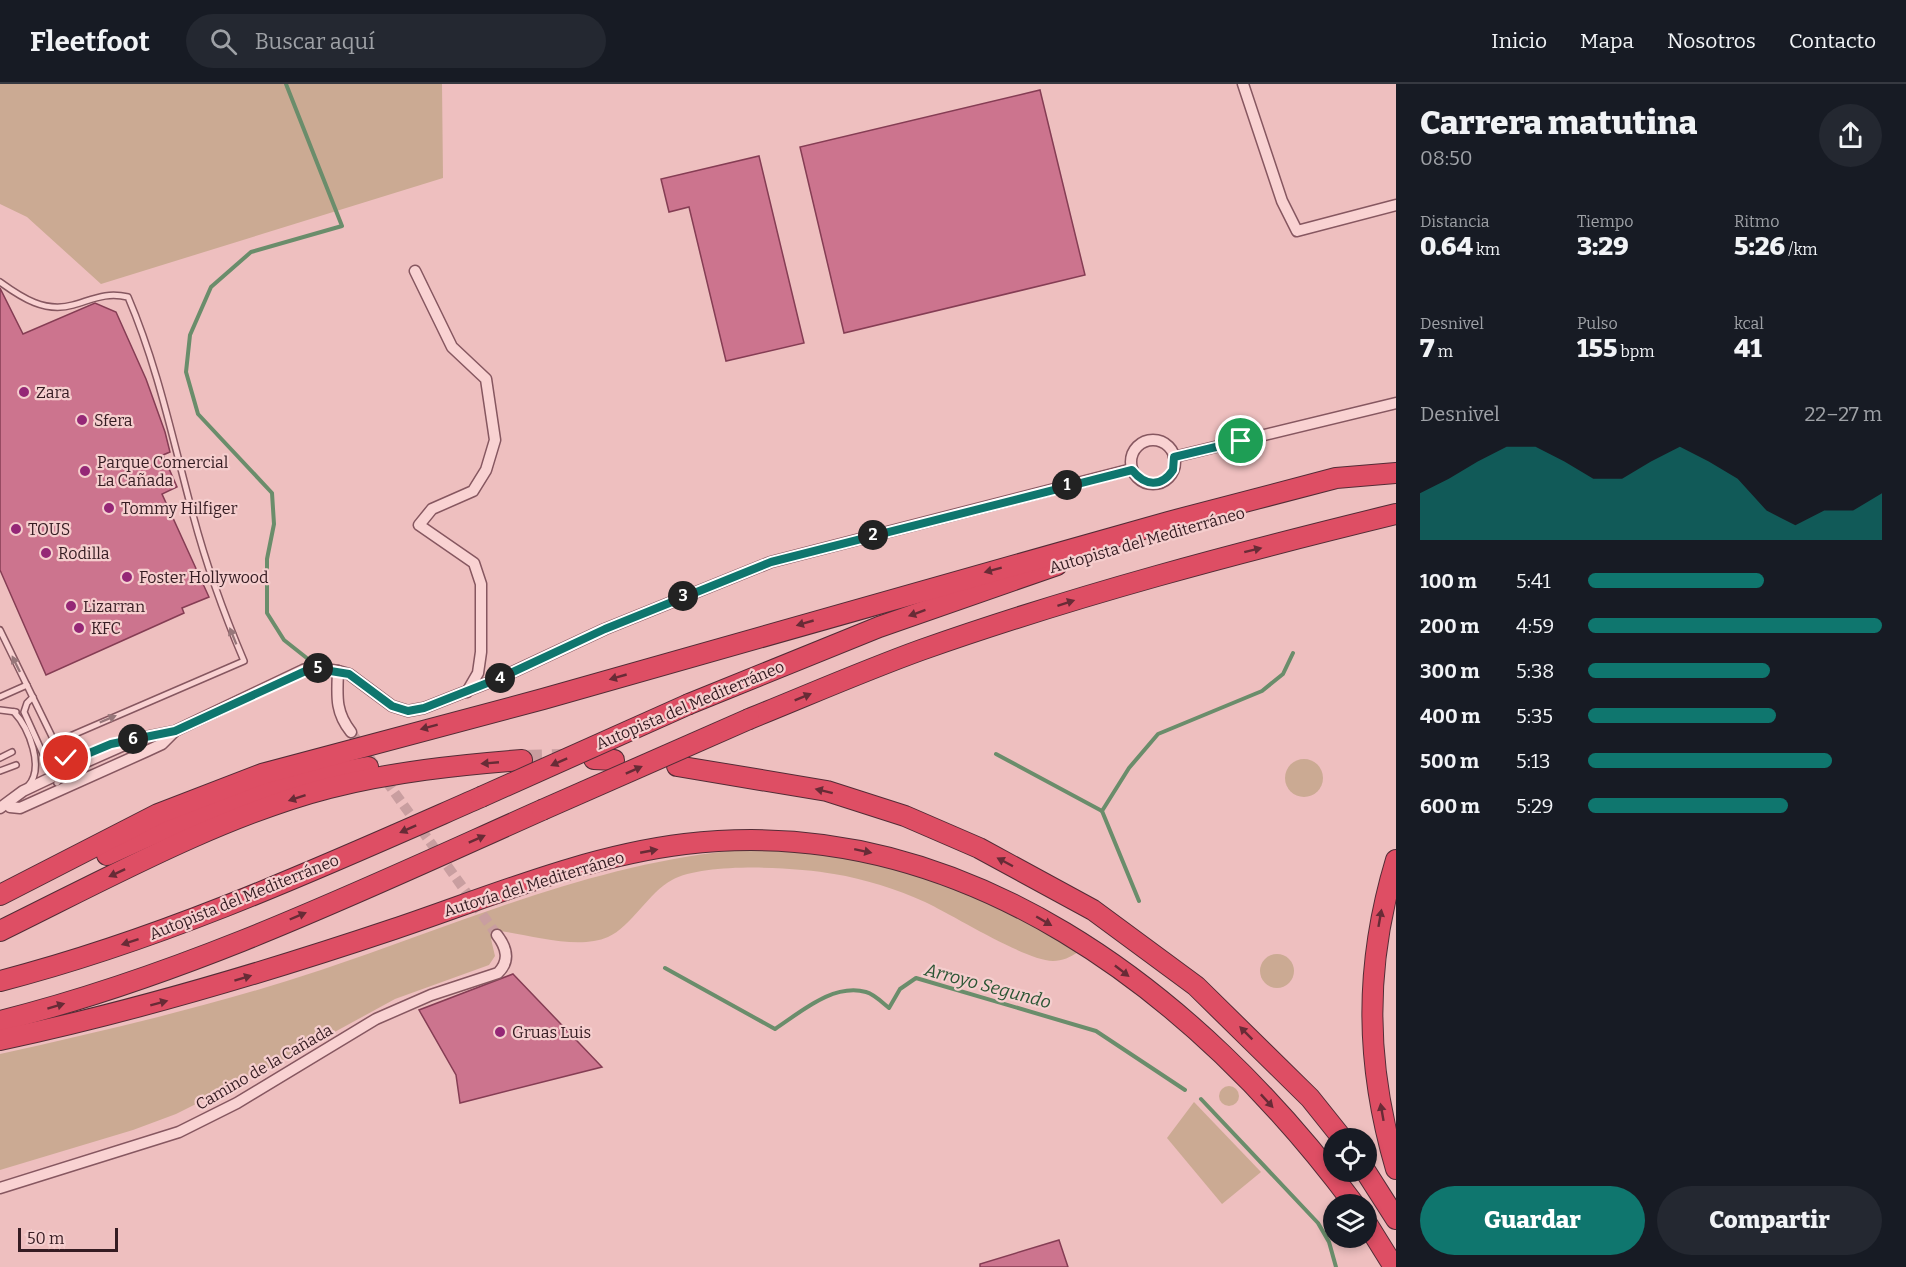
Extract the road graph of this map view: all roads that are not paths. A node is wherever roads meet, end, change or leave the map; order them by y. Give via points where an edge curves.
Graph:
1 (1243, 84) edge
2 (1396, 205) edge
3 (415, 271) dead end
4 (0, 282) edge
5 (1396, 404) edge
6 (1174, 457) junction
7 (1132, 470) junction
8 (1396, 473) edge
9 (1396, 514) edge
10 (0, 630) edge
11 (338, 671) junction
12 (27, 685) junction
13 (467, 692) junction
14 (0, 697) edge
15 (33, 697) junction
16 (0, 710) edge
17 (14, 712) junction
18 (24, 712) junction
19 (32, 729) junction
20 (175, 731) junction
21 (351, 732) tunnel mouth
22 (154, 735) junction
23 (140, 738) junction
24 (30, 742) junction
25 (54, 742) junction
26 (12, 752) dead end
27 (0, 759) edge
28 (594, 759) dead end
29 (522, 760) tunnel mouth
30 (614, 760) dead end
31 (16, 765) dead end
32 (457, 765) junction
33 (677, 766) dead end
34 (0, 773) edge
35 (61, 778) junction
36 (23, 791) junction
37 (3, 809) edge
38 (1396, 861) edge
39 (0, 895) edge
40 (0, 906) edge
41 (0, 930) edge
42 (497, 935) tunnel mouth
43 (0, 981) edge
44 (0, 1021) edge
45 (0, 1040) edge
46 (1334, 1128) edge
47 (1396, 1169) edge
48 (1373, 1182) edge
49 (0, 1188) edge
50 (1346, 1194) edge
51 (1396, 1219) edge
52 (1377, 1238) edge
53 (1394, 1267) edge

1 - 2 street via 1282,201 1297,231
3 - 13 street via 452,347 486,379 495,440 486,470 473,491 432,510 419,525 474,563 481,584 481,651 478,673
25 -> 4 lane via 244,661 223,610 146,340 128,297 111,293 72,305 38,305
5 - 6 street
6 - 7 street via 1173,470 1160,483 1140,480
6 - 7 street via 1169,447 1150,440 1133,452
7 - 13 street via 771,562 605,629
8 -> 39 highway via 1336,478 1168,522 543,699 262,774 158,814
8 -> 43 highway, Autopista del Mediterráneo, bridge via 1065,562 879,627 689,704 343,858 139,940
44 -> 9 highway, bridge via 115,987 232,943 749,719 921,651 1149,577
12 -> 10 lane
11 - 13 street via 349,674 392,706 408,711
11 - 20 street via 303,670
11 - 21 street via 336,705
12 - 14 lane
12 - 15 lane
15 - 18 lane
15 - 25 lane
16 - 17 lane
17 - 18 lane
17 - 24 lane
18 - 19 lane
19 - 24 lane
19 - 35 lane
20 - 22 street
20 - 37 street via 162,744 147,751 20,808
22 - 23 street
22 - 35 street via 130,751
23 - 25 lane via 72,759 61,755
23 - 35 street
24 - 36 lane via 37,770
25 - 35 lane
26 - 27 lane
28 - 30 highway
29 -> 32 highway
31 - 34 lane
32 - 40 highway via 417,759 391,762 226,803 170,825
32 -> 41 highway via 327,789 257,812
46 -> 33 highway via 1310,1098 1211,999 1093,910 980,848 905,816 826,791
35 - 36 street
35 - 37 street
36 - 37 street
47 -> 38 highway via 1377,1085 1371,1000 1383,904
42 - 49 street, Camino de la Cañada via 506,956 498,973 431,995 376,1019 237,1103 179,1132
45 -> 50 highway, Autovía del Mediterráneo via 187,996 532,882 626,855 683,844 770,839 860,849 949,875 1034,916 1111,963 1206,1039 1281,1116
48 - 51 highway
52 - 53 highway

